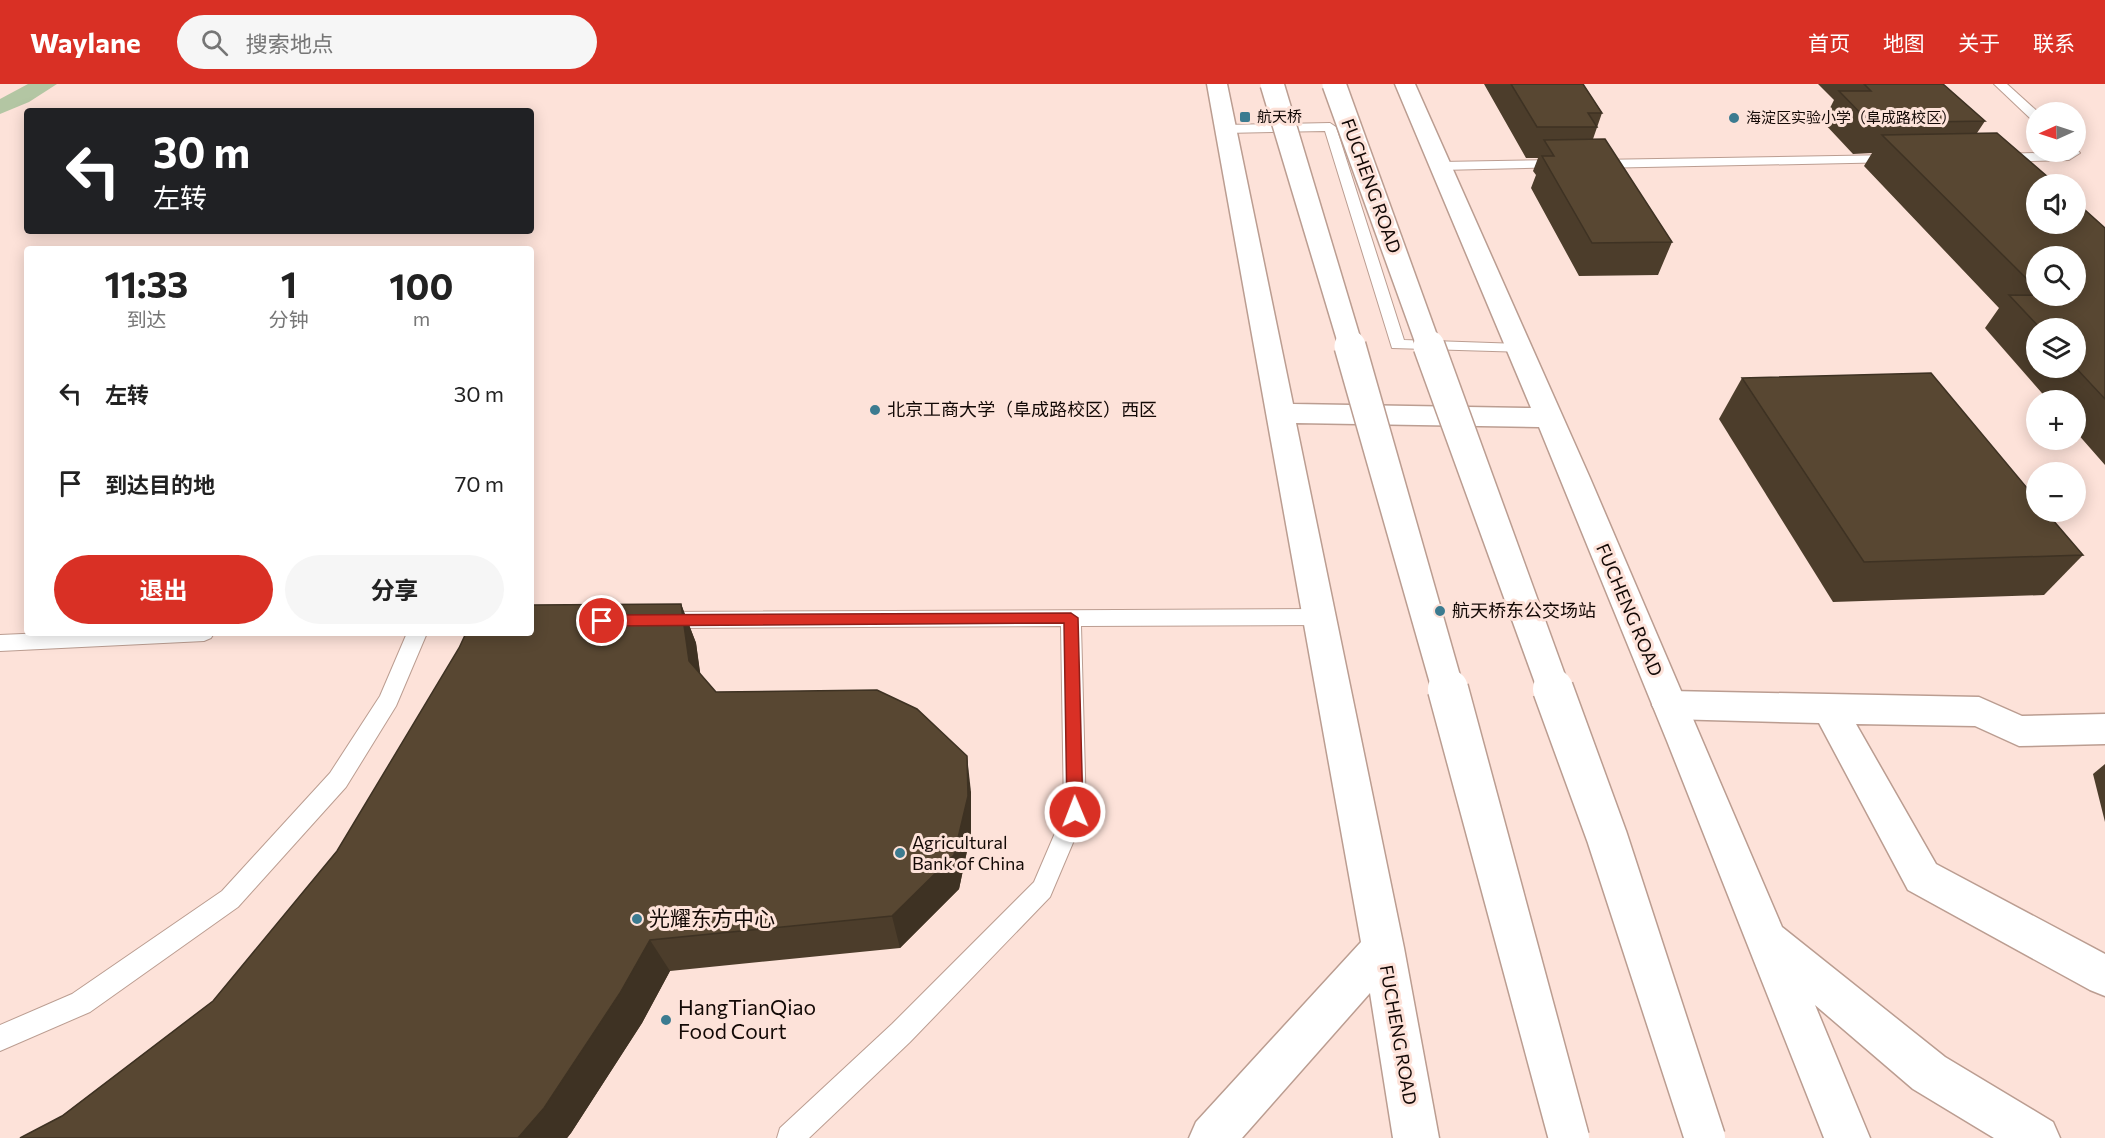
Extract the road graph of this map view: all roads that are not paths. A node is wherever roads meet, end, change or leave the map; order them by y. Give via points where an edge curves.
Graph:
1 (1217, 84) edge
2 (1272, 84) edge
3 (1334, 84) edge
4 (1405, 84) edge
5 (2000, 84) edge
6 (2026, 108) edge
7 (1225, 129) junction
8 (2026, 157) edge
9 (1911, 159) edge
10 (1441, 166) junction
11 (1997, 173) edge
12 (1520, 349) junction
13 (1280, 413) junction
14 (1549, 418) junction
15 (1319, 617) junction
16 (1071, 618) junction
17 (648, 620) edge
18 (143, 636) edge
19 (416, 636) edge
20 (0, 643) edge
21 (1670, 705) junction
22 (1829, 708) junction
23 (2105, 729) edge
24 (1768, 940) junction
25 (1383, 948) junction
26 (2105, 976) edge
27 (0, 1038) edge
28 (790, 1138) edge
29 (1212, 1138) edge
30 (1416, 1138) edge
31 (1569, 1138) edge
32 (1705, 1138) edge
33 (1847, 1138) edge
34 (2037, 1138) edge

1 - 7 main road, FUCHENG ROAD
2 - 31 main road, bridge via 1381,449
3 - 32 main road, FUCHENG ROAD, bridge via 1607,837
4 - 10 main road, FUCHENG ROAD
5 - 6 lane
7 - 12 lane via 1330,127 1398,345
7 - 13 main road, FUCHENG ROAD
8 - 11 lane via 1981,158
9 - 10 lane
10 - 12 main road, FUCHENG ROAD
12 - 14 main road, FUCHENG ROAD
13 - 14 main road
13 - 15 main road, FUCHENG ROAD
14 - 21 main road, FUCHENG ROAD
15 - 16 lane
15 - 25 main road, FUCHENG ROAD
16 - 17 lane
16 - 28 lane via 1075,812 1042,889 901,1033
18 - 20 lane
19 - 27 lane via 389,700 338,780 230,899 81,1003
21 - 22 main road
21 - 24 main road, FUCHENG ROAD
22 - 23 main road via 1979,712 2019,731
22 - 26 main road via 1922,877
24 - 33 main road, FUCHENG ROAD
24 - 34 main road via 1929,1073
25 - 29 main road
25 - 30 main road, FUCHENG ROAD

